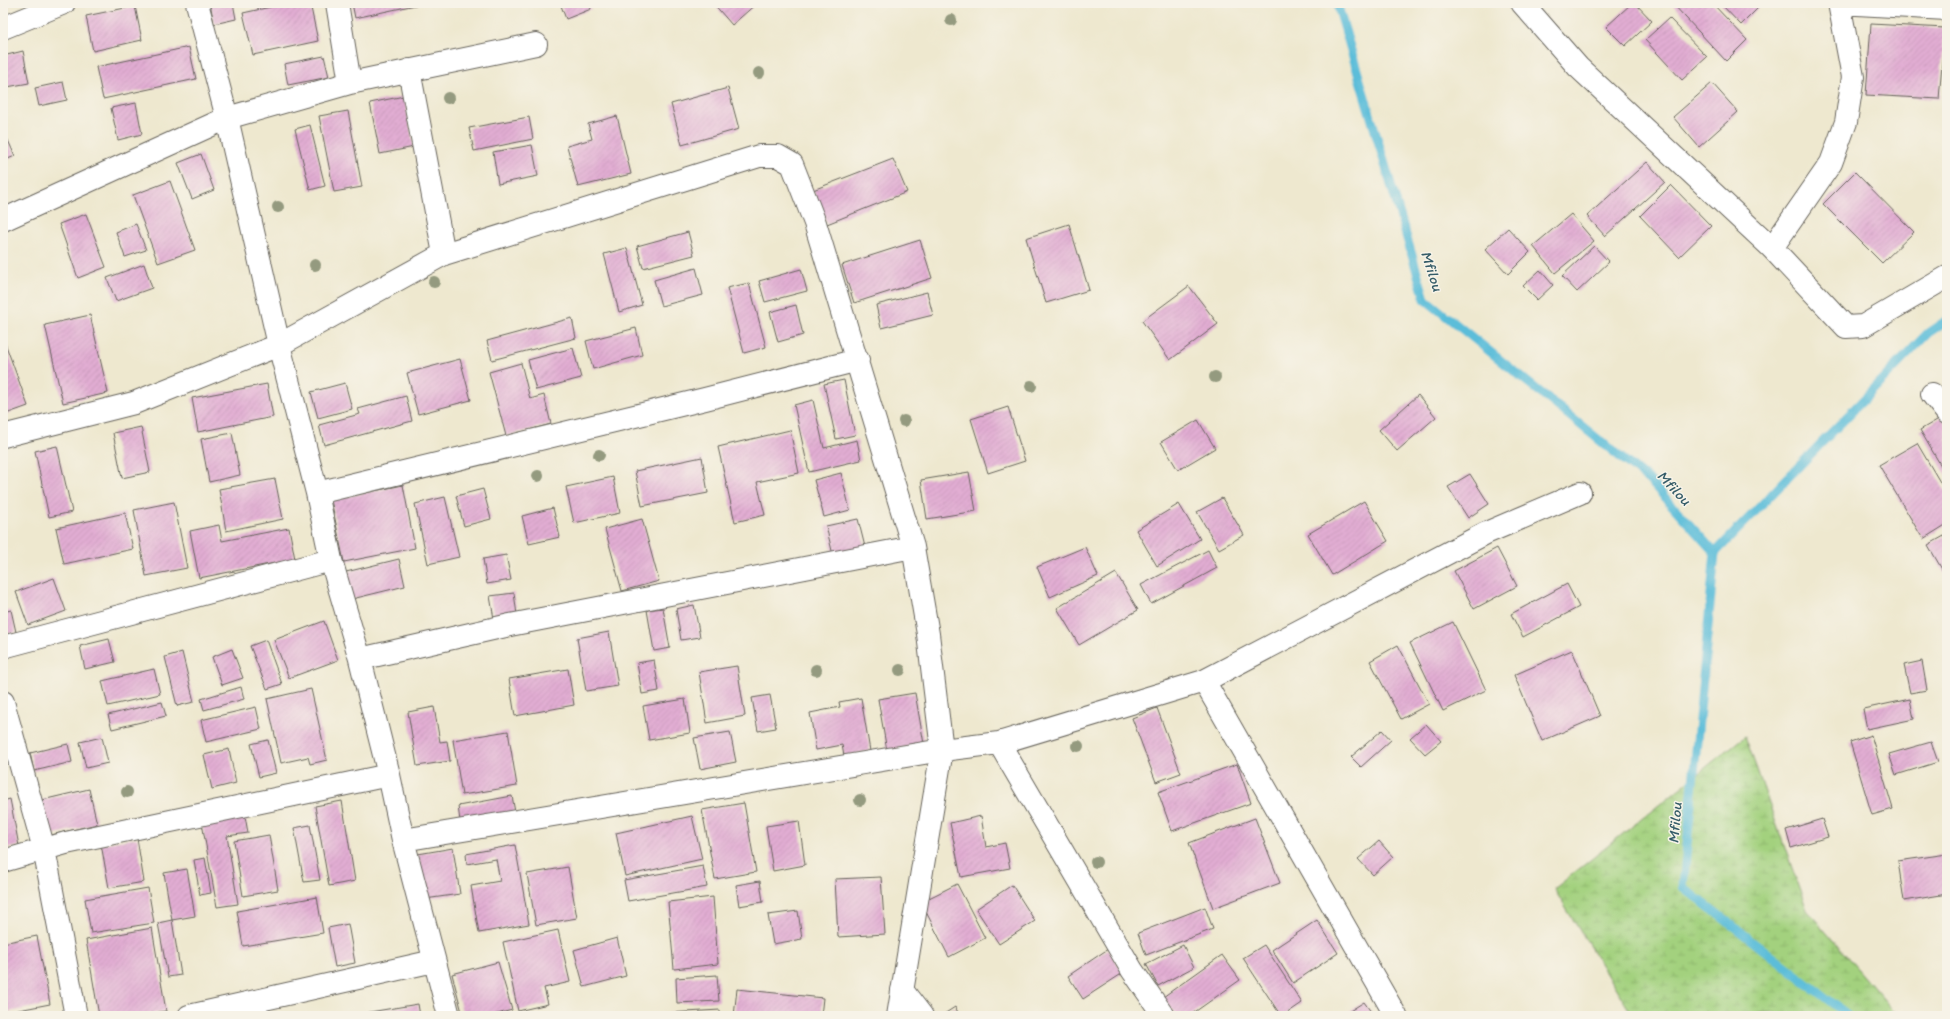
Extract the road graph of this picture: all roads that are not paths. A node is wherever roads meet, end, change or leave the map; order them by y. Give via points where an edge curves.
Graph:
1 (64, 3) edge
2 (197, 3) edge
3 (337, 3) edge
4 (1527, 5) edge
5 (1947, 9) edge
6 (3, 28) edge
7 (536, 44) dead end
8 (409, 70) junction
9 (350, 83) junction
10 (227, 118) junction
11 (3, 220) edge
12 (1772, 248) junction
13 (444, 254) junction
14 (1947, 277) edge
15 (279, 345) junction
16 (858, 360) junction
17 (1932, 394) dead end
18 (1947, 413) edge
19 (3, 436) edge
20 (317, 493) junction
21 (1580, 493) dead end
22 (913, 547) junction
23 (331, 560) junction
24 (3, 647) edge
25 (360, 659) junction
26 (1204, 681) junction
27 (3, 702) edge
28 (999, 743) junction
29 (942, 750) junction
30 (389, 774) junction
31 (403, 840) junction
32 (44, 849) junction
33 (3, 861) edge
34 (434, 961) junction
35 (902, 990) junction
36 (76, 1016) edge
37 (189, 1016) edge
38 (449, 1016) edge
39 (898, 1016) edge
40 (922, 1016) edge
41 (1164, 1016) edge
42 (1396, 1016) edge

1 - 6 street
2 - 10 street
3 - 9 street
4 - 12 street via 1578,67
5 - 12 street via 1839,3 1853,77 1846,122 1831,162
7 - 8 street
8 - 9 street
8 - 13 street
9 - 10 street
10 - 11 street
10 - 15 street
12 - 14 street via 1846,327 1863,326
13 - 15 street
13 - 16 street via 759,156 778,156 792,164 812,216
15 - 19 street via 134,404
15 - 20 street
16 - 20 street
16 - 22 street
17 - 18 street
20 - 23 street
21 - 26 street via 1486,533
22 - 25 street via 510,625
22 - 29 street via 928,634
23 - 24 street
23 - 25 street
25 - 30 street
26 - 28 street
26 - 42 street
27 - 32 street
28 - 29 street
28 - 41 street via 1132,970
29 - 31 street
29 - 35 street
30 - 31 street
30 - 32 street
31 - 34 street
32 - 33 street
32 - 36 street
34 - 37 street
34 - 38 street
35 - 39 street
35 - 40 street

